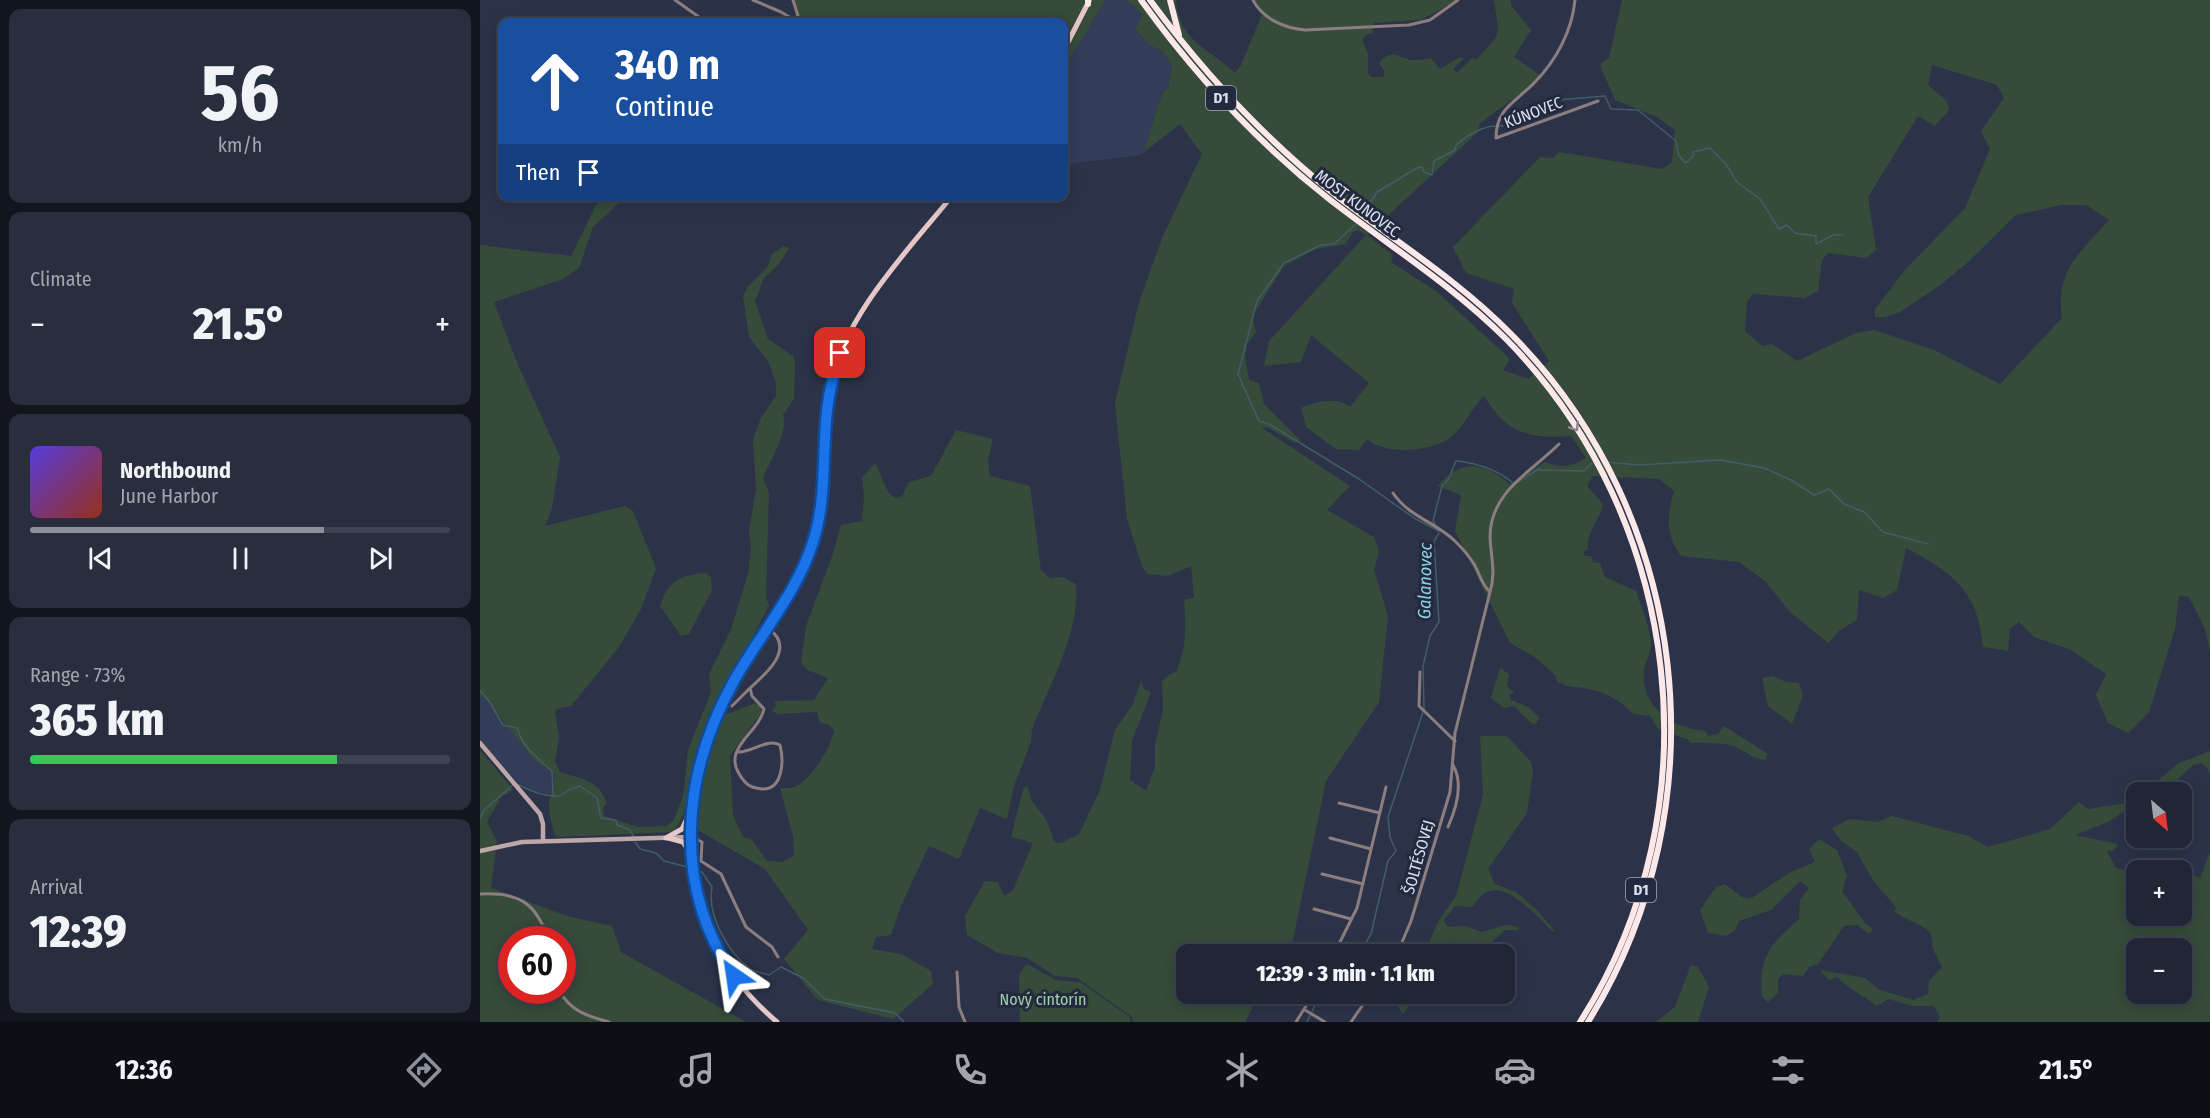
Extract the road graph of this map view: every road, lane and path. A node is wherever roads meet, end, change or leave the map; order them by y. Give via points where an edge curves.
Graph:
1 (675, 0) edge
2 (753, 0) edge
3 (793, 0) edge
4 (1141, 0) edge
5 (1150, 0) edge
6 (1170, 0) edge
7 (1253, 0) edge
8 (1458, 0) edge
9 (1575, 0) edge
10 (1088, 1) edge
11 (1159, 17) junction
12 (700, 18) edge
13 (792, 18) edge
14 (798, 18) edge
15 (1180, 39) junction
16 (1068, 42) edge
17 (1598, 101) dead end
18 (1296, 167) junction
19 (948, 201) edge
20 (1545, 377) junction
21 (1559, 444) dead end
22 (1393, 493) dead end
23 (1490, 592) junction
24 (767, 628) junction
25 (1420, 672) dead end
26 (750, 688) junction
27 (732, 706) dead end
28 (1455, 741) junction
29 (480, 744) edge
30 (739, 752) junction
31 (1452, 764) junction
32 (1386, 788) dead end
33 (1339, 803) dead end
34 (691, 811) junction
35 (1380, 813) junction
36 (1448, 827) dead end
37 (690, 837) junction
38 (666, 838) junction
39 (1330, 838) dead end
40 (543, 841) junction
41 (1371, 849) junction
42 (480, 851) edge
43 (690, 854) junction
44 (1322, 874) dead end
45 (1363, 884) junction
46 (480, 894) edge
47 (1314, 909) dead end
48 (1351, 919) junction
49 (543, 926) edge
50 (1339, 944) edge
51 (1402, 944) edge
52 (778, 957) dead end
53 (957, 972) dead end
54 (570, 1004) edge
55 (1308, 1004) edge
56 (1363, 1004) edge
57 (1305, 1010) junction
58 (609, 1022) edge
59 (777, 1022) edge
60 (965, 1022) edge
61 (1296, 1022) edge
62 (1325, 1022) edge
63 (1351, 1022) edge
64 (1580, 1022) edge
65 (1588, 1022) edge

1 - 12 street
2 - 13 street
3 - 14 street
4 - 11 highway, D1
5 - 11 highway, D1
6 - 15 highway
7 - 8 street via 1272,20 1305,30 1409,25 1430,20
9 - 17 street, KÚNOVEC via 1560,48 1534,83 1500,115 1496,138
10 - 16 main road
11 - 15 highway, D1
11 - 18 highway, D1 via 1219,97
15 - 18 highway, D1
18 - 20 highway, MOST KUNOVEC / D1 via 1489,313
19 - 24 main road via 860,315 840,353 826,411 825,480 814,540 799,579
20 -> 64 highway, D1 via 1605,477 1638,557 1652,605 1663,682 1665,746 1658,812 1641,888 1618,950
20 - 65 highway, D1 via 1579,418 1626,503 1645,553 1662,621 1671,684 1672,748 1666,813 1646,898 1625,954
21 - 23 street via 1523,473 1494,515 1490,535 1495,576
22 - 23 street via 1412,514 1431,522 1457,543
23 - 28 street, ŠOLTÉSOVEJ
24 - 26 street via 776,635 780,647 777,661
24 - 34 main road via 712,725
25 - 28 street via 1419,706
26 - 27 street
26 - 30 street via 764,709 760,720 742,740
28 - 31 street, ŠOLTÉSOVEJ
29 - 40 street via 540,814
30 - 30 street via 735,762 747,784 758,789 776,785 780,745 772,742
31 - 36 street, ŠOLTÉSOVEJ via 1457,777 1457,806
31 - 51 street, ŠOLTÉSOVEJ via 1450,792
32 - 35 street
33 - 35 street
34 - 37 main road
34 - 38 main road via 682,829
35 - 41 street
37 - 38 street
37 - 43 main road
37 - 52 street via 702,842 701,861 720,874 746,927
38 - 40 street
38 - 43 main road via 683,842
39 - 41 street
40 - 42 street via 511,843
41 - 45 street
43 - 59 main road via 702,913 724,961 751,998
44 - 45 street
45 - 48 street
46 - 49 street via 520,899
47 - 48 street
48 - 50 street
53 - 60 street via 959,1007
54 - 58 street via 579,1012
55 - 57 street
56 - 63 street
57 - 61 street
57 - 62 street

